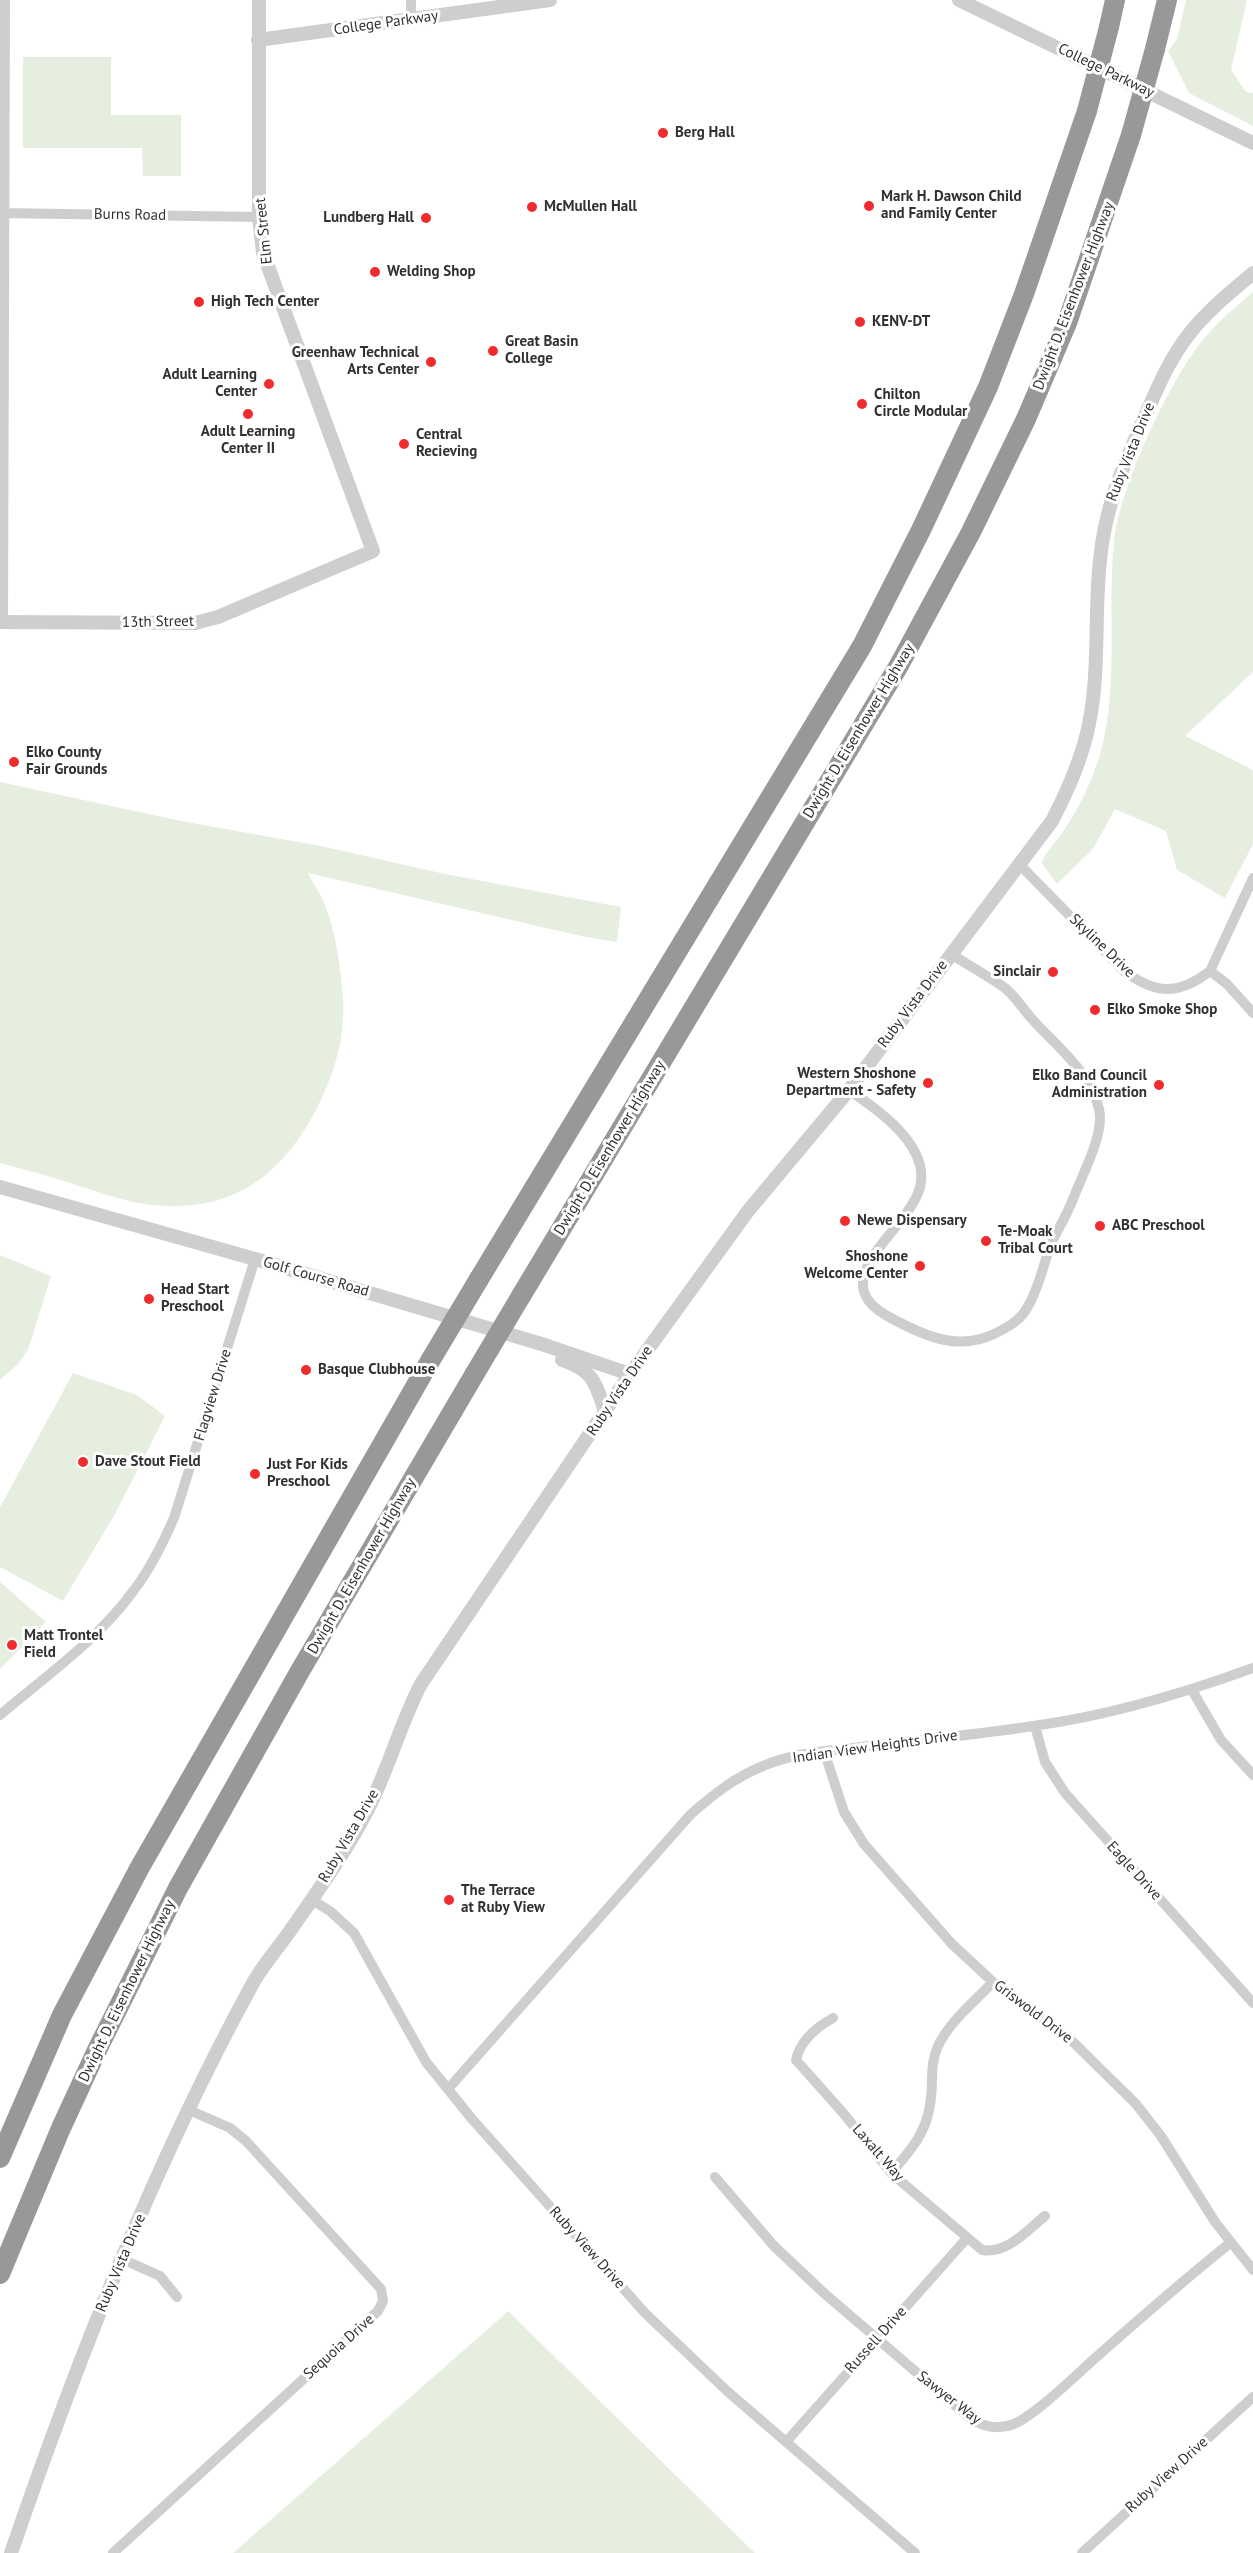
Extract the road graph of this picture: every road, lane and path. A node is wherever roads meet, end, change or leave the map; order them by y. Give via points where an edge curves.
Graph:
1 (5, 0) edge
2 (259, 0) edge
3 (411, 0) edge
4 (549, 0) edge
5 (959, 0) edge
6 (1115, 0) edge
7 (1167, 0) edge
8 (411, 20) junction
9 (258, 40) junction
10 (1253, 143) edge
11 (1, 213) edge
12 (260, 217) junction
13 (1253, 273) edge
14 (373, 551) joint
15 (1, 622) edge
16 (1019, 864) junction
17 (1253, 878) edge
18 (951, 954) junction
19 (1210, 971) junction
20 (1253, 1012) edge
21 (849, 1090) junction
22 (0, 1187) edge
23 (255, 1259) junction
24 (515, 1336) junction
25 (630, 1374) junction
26 (605, 1411) junction
27 (1253, 1668) edge
28 (1192, 1690) junction
29 (0, 1715) edge
30 (1035, 1726) junction
31 (824, 1752) junction
32 (1253, 1775) edge
33 (312, 1900) junction
34 (993, 1982) junction
35 (1249, 1990) edge
36 (1253, 2003) edge
37 (833, 2018) dead end
38 (448, 2089) junction
39 (189, 2110) junction
40 (0, 2158) edge
41 (891, 2173) junction
42 (715, 2177) dead end
43 (1044, 2216) dead end
44 (967, 2238) junction
45 (1230, 2243) junction
46 (122, 2259) junction
47 (1253, 2270) edge
48 (0, 2274) edge
49 (177, 2296) dead end
50 (877, 2338) junction
51 (1253, 2397) edge
52 (786, 2442) junction
53 (11, 2553) edge
54 (113, 2553) edge
55 (915, 2553) edge
56 (1082, 2553) edge

1 - 11 street
2 - 9 street, Elm Street
3 - 8 street
4 - 8 street, College Parkway
5 - 10 street, College Parkway
6 - 40 highway, bridge via 1087,111 988,387 862,646 430,1361 140,1867 62,2015
7 - 48 highway, Dwight D. Eisenhower Highway, bridge via 1131,135 1067,323 971,532 898,667 474,1375 178,1888 93,2058
8 - 9 street, College Parkway
9 - 12 street, Elm Street
11 - 12 street, Burns Road
11 - 15 street
12 - 14 street, Elm Street via 267,271
13 - 16 street, Ruby Vista Drive via 1190,333 1173,358 1113,489 1104,526 1093,697 1083,751 1052,821
14 - 15 street, 13th Street via 195,623
16 - 18 street, Ruby Vista Drive
16 - 19 street, Skyline Drive via 1106,954 1139,982 1151,988 1170,988 1197,980
17 - 19 street
18 - 21 street, Ruby Vista Drive
18 - 21 street via 1006,989 1071,1060 1094,1093 1100,1111 1092,1152 1067,1215 1052,1242 1027,1308 1015,1322 974,1342 950,1342 887,1316 870,1302 862,1279 868,1264 916,1196 921,1175 910,1142
19 - 20 street
21 - 25 street, Ruby Vista Drive via 748,1211
22 - 23 street, Golf Course Road
23 - 24 street, Golf Course Road
23 - 29 street, Flagview Drive via 174,1518 158,1553 134,1591 104,1627
24 - 25 street, Golf Course Road
24 - 26 street via 587,1372
25 - 26 street, Ruby Vista Drive
26 - 33 street, Ruby Vista Drive via 421,1684 368,1808
27 - 28 street, Indian View Heights Drive
28 - 30 street, Indian View Heights Drive
28 - 32 street via 1221,1740
30 - 31 street, Indian View Heights Drive
30 - 35 street, Eagle Drive via 1045,1762 1065,1793
31 - 34 street, Griswold Drive via 854,1830 952,1944
31 - 38 street, Indian View Heights Drive via 763,1765 724,1786 706,1801
33 - 38 street, Ruby View Drive via 354,1933 417,2049
33 - 39 street, Ruby Vista Drive via 255,1980
34 - 41 street via 950,2027 938,2046 931,2066 931,2104 926,2124
34 - 45 street, Griswold Drive via 1073,2042 1136,2104
35 - 36 street, Eagle Drive
37 - 41 street, Laxalt Way via 811,2034 796,2060
38 - 52 street, Ruby View Drive via 645,2313
39 - 46 street, Ruby Vista Drive
39 - 54 street, Sequoia Drive via 230,2128 246,2141 381,2289 383,2301 378,2312
41 - 44 street, Laxalt Way
42 - 50 street, Sawyer Way via 774,2246
43 - 44 street, Laxalt Way via 1004,2249 982,2250
44 - 50 street, Russell Drive
45 - 47 street, Griswold Drive
45 - 50 street, Sawyer Way via 1056,2392 1017,2423 1004,2427 991,2427 971,2419
46 - 49 street via 160,2276
46 - 53 street, Ruby Vista Drive via 58,2416
50 - 52 street, Russell Drive
51 - 56 street, Ruby View Drive
52 - 55 street, Ruby View Drive

